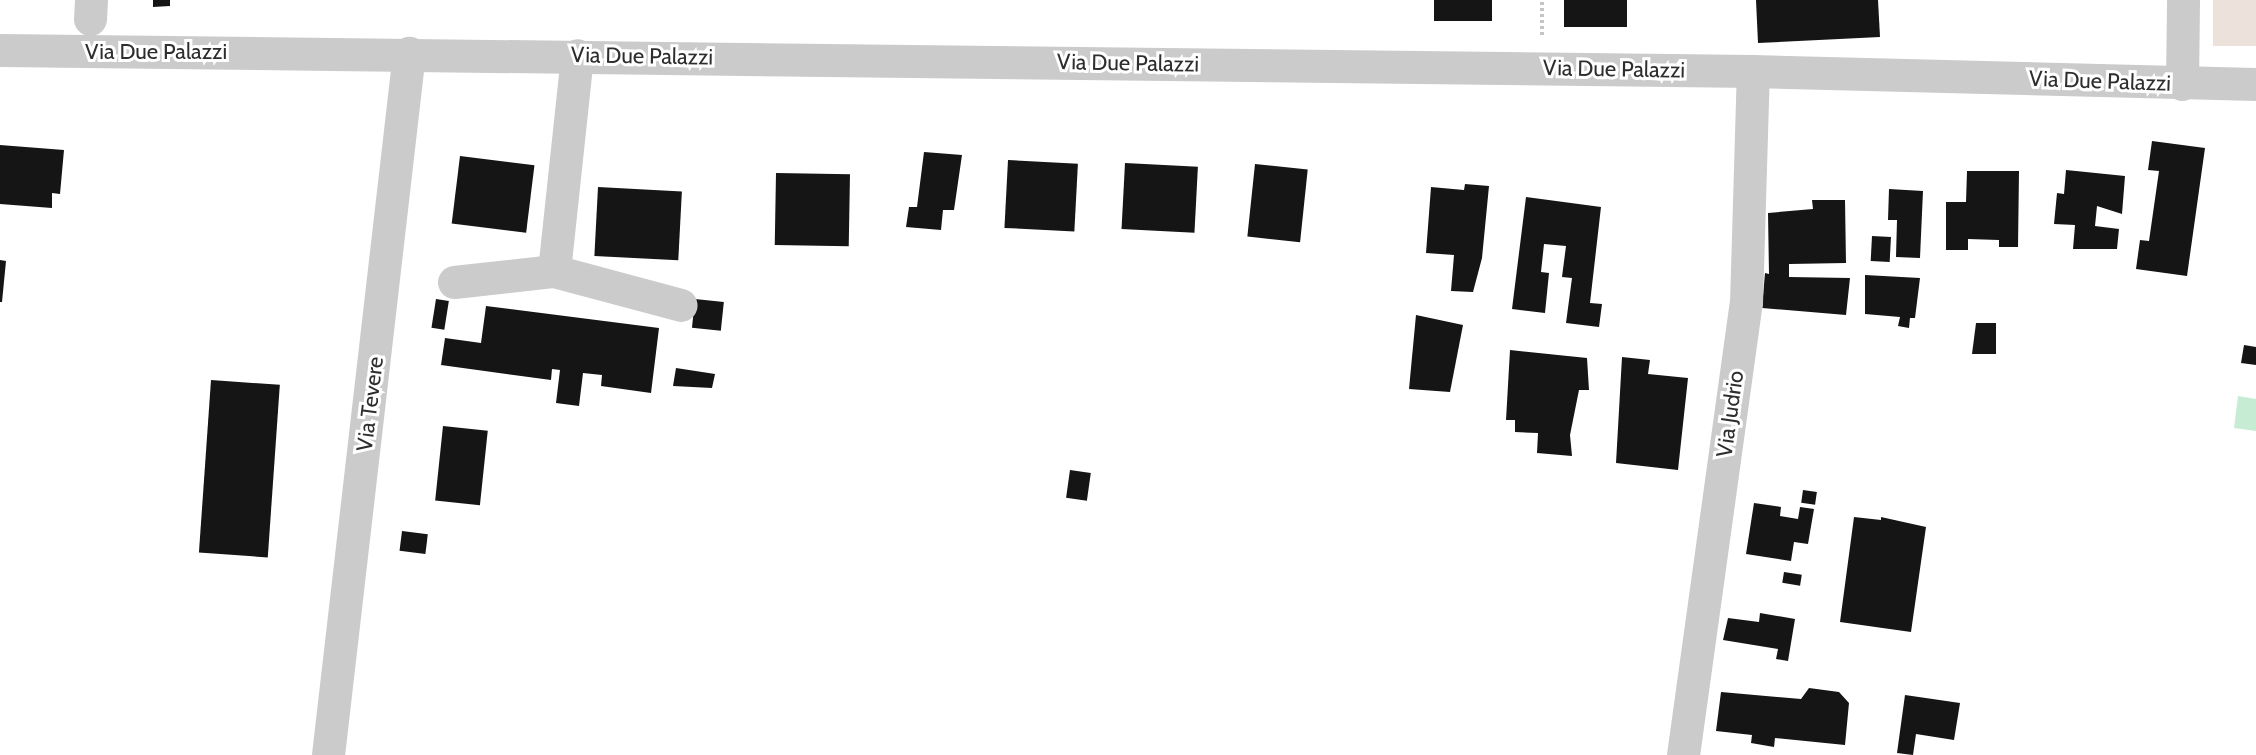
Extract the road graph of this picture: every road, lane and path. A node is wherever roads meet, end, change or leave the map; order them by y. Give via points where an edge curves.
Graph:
1 (2183, 0) edge
2 (0, 50) edge
3 (409, 53) junction
4 (577, 55) junction
5 (1753, 71) junction
6 (2182, 84) junction
7 (2256, 84) edge
8 (554, 271) junction
9 (454, 282) dead end
10 (681, 304) dead end
11 (328, 755) edge
12 (1683, 755) edge

1 - 6 street
2 - 3 street, Via Due Palazzi
3 - 4 street, Via Due Palazzi
3 - 11 street, Via Tevere
4 - 5 street, Via Due Palazzi
4 - 8 street
5 - 6 street, Via Due Palazzi
5 - 12 street, Via Judrio via 1746,303
6 - 7 street, Via Due Palazzi
8 - 9 street
8 - 10 street

